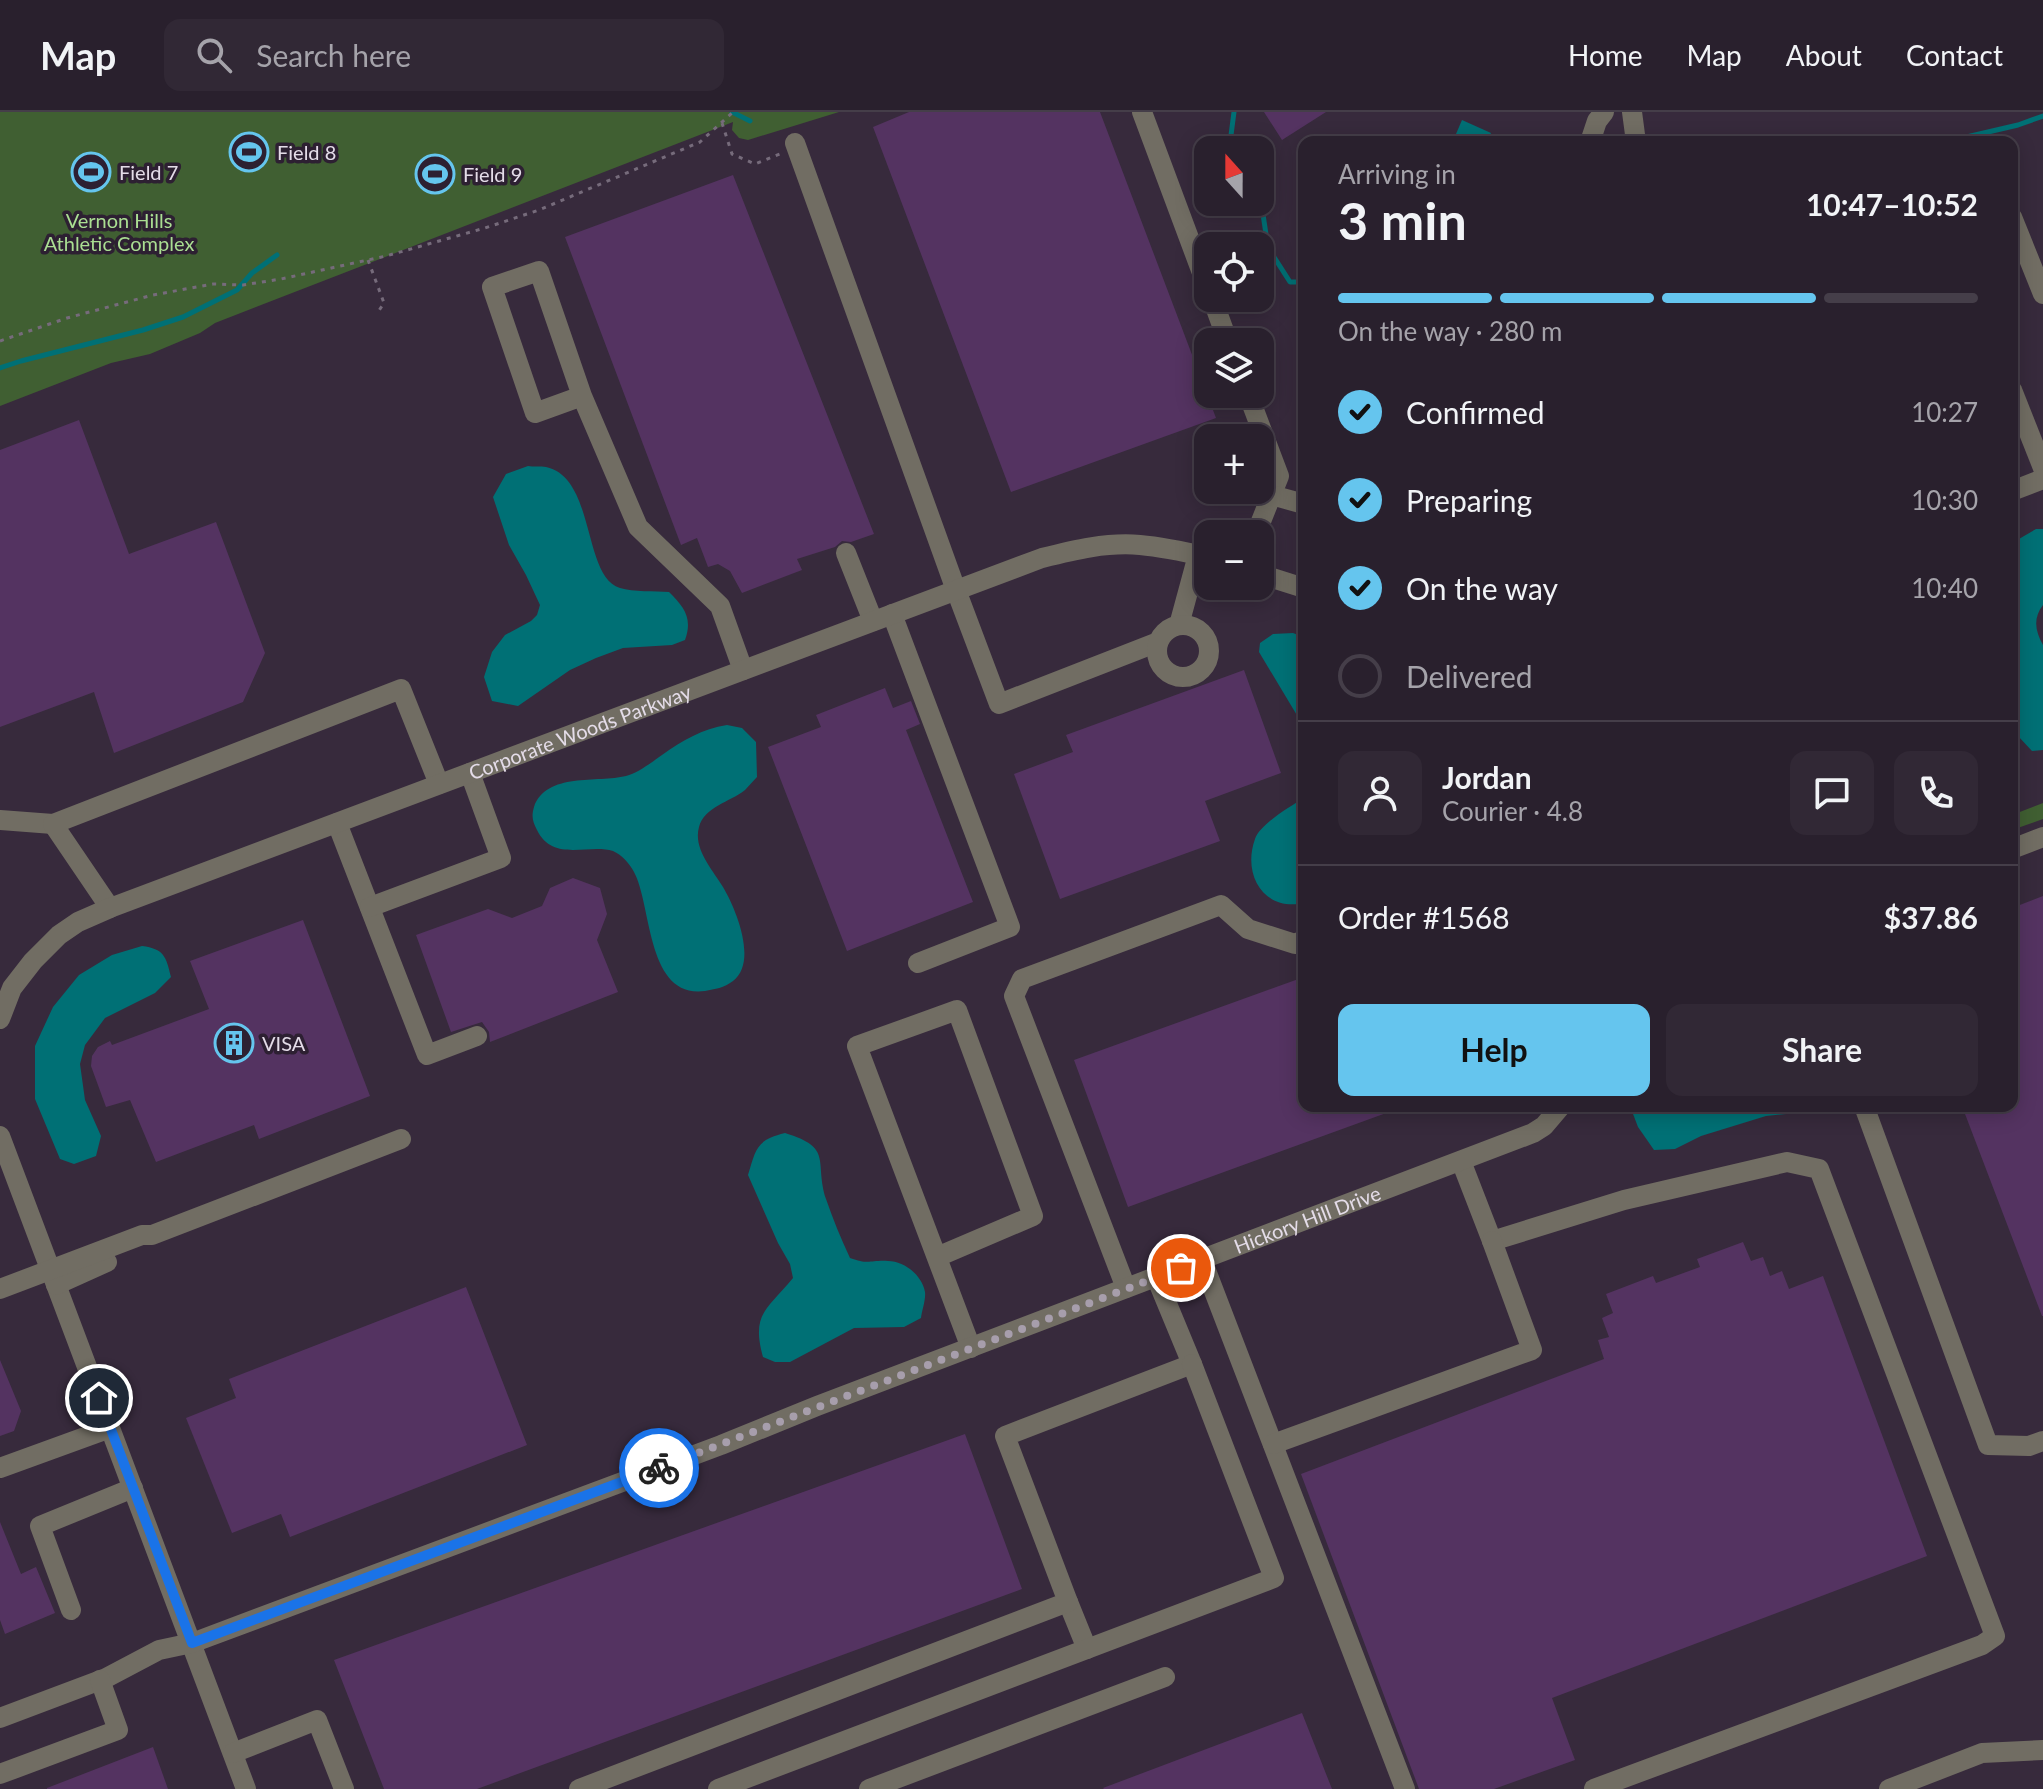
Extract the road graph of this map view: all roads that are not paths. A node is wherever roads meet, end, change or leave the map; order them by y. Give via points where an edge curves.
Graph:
1 (1142, 112) edge
2 (1604, 112) edge
3 (1632, 112) edge
4 (1592, 136) edge
5 (1635, 136) edge
6 (797, 148) road end
7 (2018, 232) edge
8 (1194, 251) edge
9 (2043, 294) edge
10 (582, 396) junction
11 (2018, 405) edge
12 (1274, 463) edge
13 (2043, 468) edge
14 (2043, 479) edge
15 (1274, 488) edge
16 (2018, 489) edge
17 (1274, 496) edge
18 (1298, 502) edge
19 (846, 553) dead end
20 (1194, 554) edge
21 (1274, 578) edge
22 (1194, 582) edge
23 (1298, 586) edge
24 (956, 590) junction
25 (883, 617) junction
26 (1179, 625) junction
27 (1158, 642) junction
28 (743, 670) junction
29 (470, 773) junction
30 (439, 784) junction
31 (0, 820) edge
32 (337, 823) junction
33 (53, 824) junction
34 (2043, 837) edge
35 (2018, 847) edge
36 (370, 907) junction
37 (110, 908) junction
38 (1298, 943) edge
39 (918, 963) dead end
40 (1, 1016) edge
41 (477, 1036) dead end
42 (1556, 1112) edge
43 (1866, 1112) edge
44 (0, 1136) edge
45 (401, 1139) dead end
46 (1461, 1161) junction
47 (1492, 1241) junction
48 (937, 1257) junction
49 (1202, 1260) junction
50 (1156, 1277) junction
51 (54, 1278) junction
52 (1126, 1288) junction
53 (0, 1289) edge
54 (971, 1348) junction
55 (1192, 1364) junction
56 (110, 1428) junction
57 (2043, 1441) edge
58 (1273, 1444) junction
59 (0, 1468) edge
60 (133, 1488) junction
61 (1068, 1602) junction
62 (71, 1610) dead end
63 (192, 1643) junction
64 (1087, 1649) junction
65 (1165, 1677) dead end
66 (100, 1680) junction
67 (0, 1718) edge
68 (2043, 1750) edge
69 (233, 1753) junction
70 (0, 1774) edge
71 (246, 1789) edge
72 (344, 1789) edge
73 (579, 1789) edge
74 (718, 1789) edge
75 (869, 1789) edge
76 (1405, 1789) edge
77 (1594, 1789) edge
78 (1889, 1789) edge

1 - 8 street
2 - 4 street
3 - 5 street
6 - 24 street
7 - 9 street
10 - 10 street via 539,271 492,287 535,413
10 - 28 street via 638,527 720,606
11 - 13 street
12 - 15 street via 1279,476
14 - 16 street
17 - 18 street
19 - 25 street
20 - 24 street, Corporate Woods Parkway via 1138,544 1083,548
21 - 23 street
22 - 26 street
24 - 25 street, Corporate Woods Parkway
24 - 27 street via 999,704
25 - 28 street, Corporate Woods Parkway
25 - 39 street via 1010,927
26 - 27 street
26 - 27 street via 1188,625 1208,643 1203,668 1187,677 1170,674 1158,660
28 - 29 street, Corporate Woods Parkway
29 - 30 street, Corporate Woods Parkway
29 - 36 street via 501,858
30 - 32 street, Corporate Woods Parkway
30 - 33 street via 401,689
31 - 33 street
32 - 36 street
32 - 37 street, Corporate Woods Parkway
33 - 37 street
34 - 35 street
36 - 41 street via 427,1055
37 - 40 street, Corporate Woods Parkway via 78,922 50,944 12,988
38 - 52 street via 1248,929 1221,905 1022,979 1014,996
42 - 46 street, Hickory Hill Drive via 1533,1133
43 - 57 street via 1988,1445
44 - 51 street
45 - 51 street
46 - 47 street
46 - 49 street, Hickory Hill Drive
47 - 58 street via 1532,1350
47 - 77 street via 1624,1200 1787,1162 1819,1169 1995,1636
48 - 48 street via 857,1046 957,1010 1033,1216
48 - 54 street
49 - 50 street, Hickory Hill Drive
49 - 58 street
50 - 52 street, Hickory Hill Drive
50 - 55 street
51 - 53 street
51 - 56 street
52 - 54 street, Hickory Hill Drive
54 - 63 street, Hickory Hill Drive
55 - 61 street via 1005,1436
55 - 64 street via 1274,1578
56 - 59 street
56 - 60 street
58 - 76 street
60 - 62 street via 40,1526
60 - 63 street
61 - 64 street
61 - 73 street
63 - 66 street, Hickory Hill Drive via 159,1650
63 - 69 street
64 - 74 street
65 - 75 street
66 - 67 street, Hickory Hill Drive
66 - 70 street via 118,1730
68 - 78 street via 1982,1753
69 - 71 street
69 - 72 street via 317,1720

